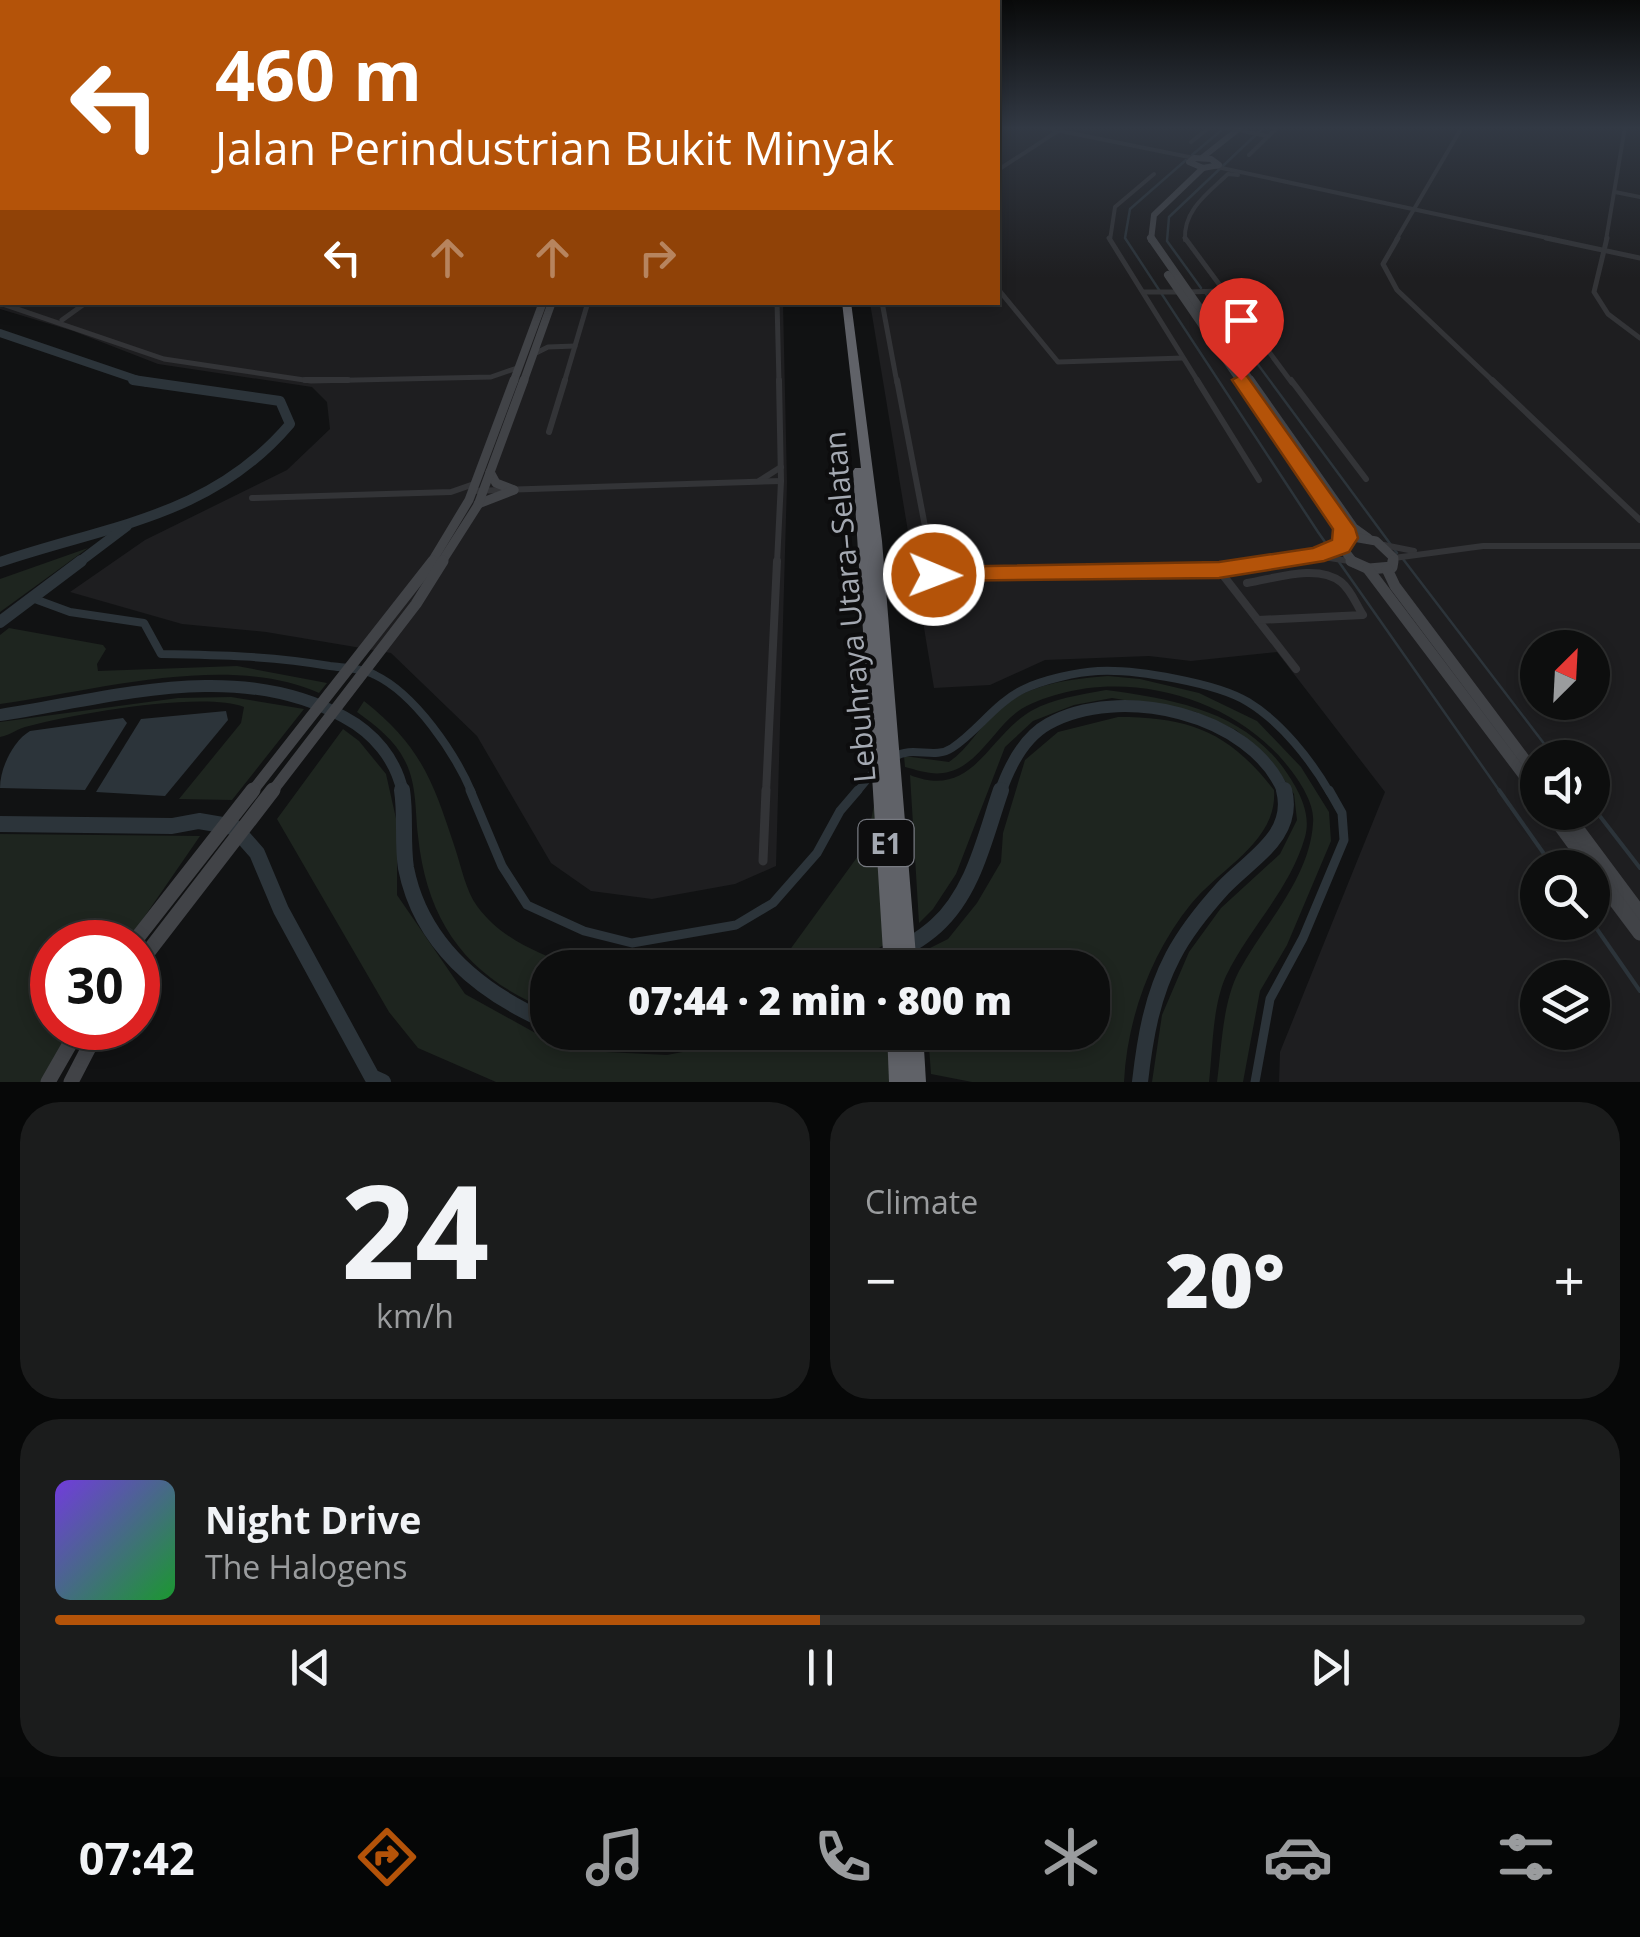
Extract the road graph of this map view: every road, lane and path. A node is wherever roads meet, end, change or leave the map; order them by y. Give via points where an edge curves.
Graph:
1 (1150, 177) edge
2 (1180, 177) edge
3 (1225, 177) edge
4 (1273, 177) edge
5 (1433, 177) edge
6 (1617, 177) edge
7 (1615, 192) junction
8 (1640, 198) edge
9 (1415, 209) junction
10 (1602, 250) junction
11 (1640, 258) edge
12 (1000, 291) edge
13 (1217, 291) junction
14 (1145, 292) junction
15 (1184, 292) junction
16 (7, 305) edge
17 (83, 305) edge
18 (542, 305) edge
19 (551, 305) edge
20 (587, 305) edge
21 (776, 305) edge
22 (843, 305) edge
23 (883, 305) edge
24 (74, 312) junction
25 (49, 318) junction
26 (61, 321) junction
27 (70, 324) junction
28 (1638, 334) edge
29 (538, 342) junction
30 (575, 346) junction
31 (548, 347) junction
32 (534, 354) junction
33 (1184, 358) junction
34 (518, 367) junction
35 (491, 377) junction
36 (510, 388) junction
37 (549, 432) dead end
38 (780, 467) junction
39 (490, 472) junction
40 (1366, 479) dead end
41 (1259, 480) dead end
42 (781, 481) junction
43 (755, 482) junction
44 (514, 490) junction
45 (451, 492) junction
46 (476, 494) junction
47 (780, 497) junction
48 (252, 498) dead end
49 (1640, 520) edge
50 (1368, 538) junction
51 (1640, 546) edge
52 (1336, 548) junction
53 (1394, 554) junction
54 (1368, 569) junction
55 (1219, 570) junction
56 (1247, 583) dead end
57 (1258, 620) junction
58 (1296, 668) dead end
59 (884, 719) junction
60 (1520, 753) edge
61 (1520, 770) edge
62 (1577, 830) edge
63 (763, 861) dead end
64 (1610, 892) edge
65 (1640, 914) edge
66 (157, 920) edge
67 (1640, 933) edge
68 (892, 950) edge
69 (906, 950) edge
70 (66, 1050) edge
71 (87, 1050) edge
72 (897, 1050) edge
73 (914, 1050) edge
74 (48, 1082) edge
75 (71, 1082) edge
76 (900, 1082) edge
77 (916, 1082) edge

1 - 14 street via 1115,207 1109,238
2 - 15 main road via 1154,214 1151,240
3 - 13 street via 1184,226 1185,242
4 - 9 street
5 - 9 street
6 - 7 street
7 - 8 street
7 - 10 street
9 - 10 street
9 - 49 street via 1383,264 1397,290
10 - 11 street
10 - 28 street via 1594,292 1608,314
12 - 33 street via 1058,362
13 - 15 street
13 - 40 street
14 - 15 street
14 - 33 street
15 - 50 main road via 1354,528
15 - 52 main road via 1344,528
16 - 25 street
17 - 24 street
18 - 34 main road
19 - 29 main road
20 - 30 street
21 - 38 street
22 - 59 highway, Lebuhraya Utara–Selatan / E1 via 876,541
23 - 55 street via 934,575
24 - 25 street
24 - 26 street
24 - 27 street
25 - 26 street
26 - 27 street
27 - 35 street via 164,359 311,381
29 - 31 street
29 - 32 main road
30 - 31 street
30 - 37 street
31 - 32 street
32 - 39 main road
33 - 41 street
34 - 35 street
34 - 36 main road
35 - 36 street
36 - 46 main road
38 - 42 street
38 - 43 street
39 - 44 main road via 496,483
39 - 46 main road
42 - 43 street
42 - 47 street
43 - 44 street
43 - 47 street
44 - 46 main road
45 - 46 street
45 - 46 street
45 - 48 street
46 - 66 main road via 410,602
47 - 63 street
50 - 52 main road
50 - 53 main road
51 - 53 street
52 - 54 main road
52 - 55 street
53 - 54 main road
53 - 60 main road via 1395,586
54 - 61 main road
55 - 57 street
56 - 57 street via 1331,577 1363,616
57 - 58 street
59 - 68 highway, Lebuhraya Utara–Selatan / E1
59 - 69 highway, Lebuhraya Utara–Selatan / E1
62 - 65 main road
64 - 67 main road
70 - 74 main road
71 - 75 main road
72 - 76 highway
73 - 77 highway

